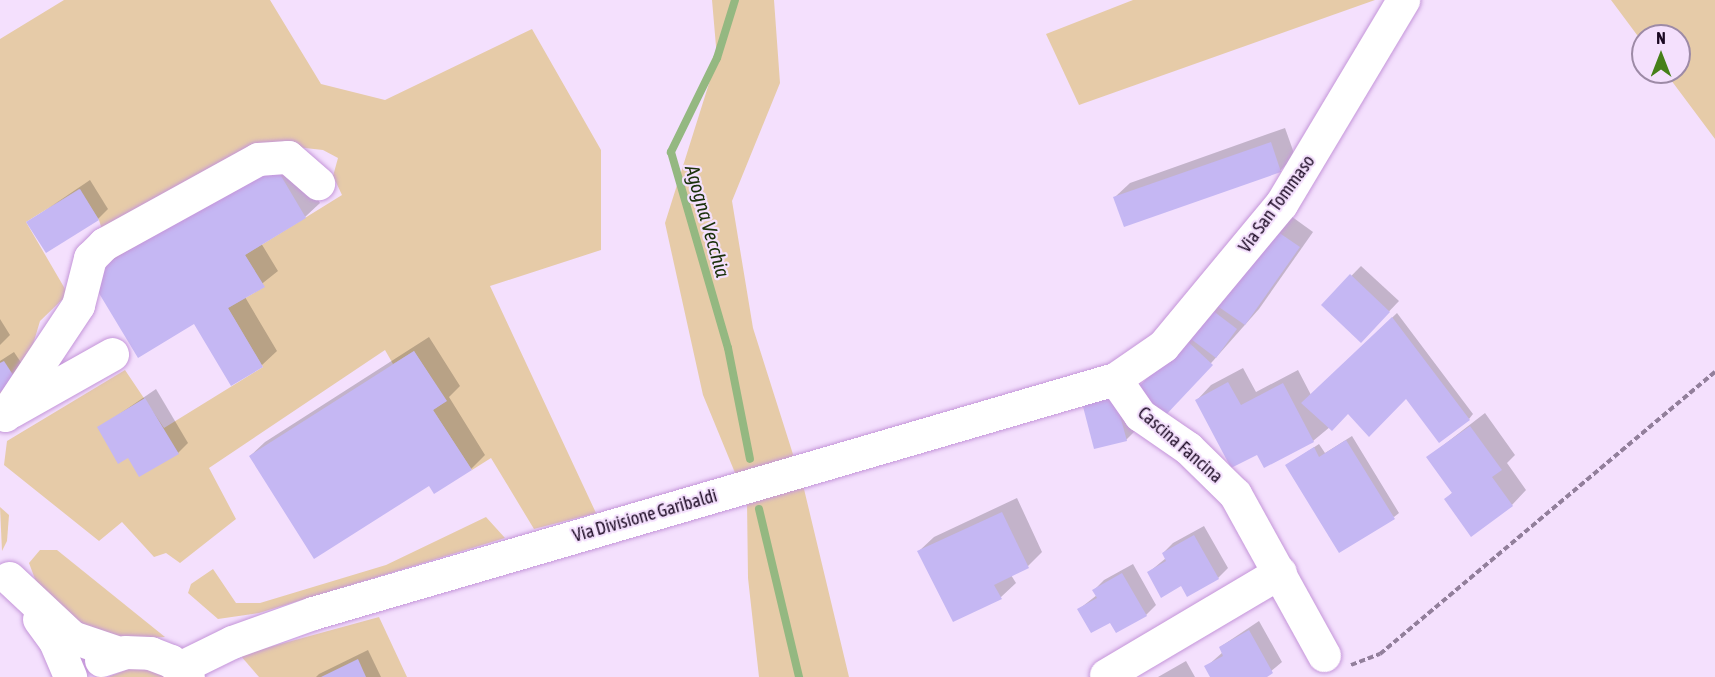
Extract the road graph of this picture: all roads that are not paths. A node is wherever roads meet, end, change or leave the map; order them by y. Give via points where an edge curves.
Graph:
1 (1403, 0) edge
2 (318, 183) dead end
3 (112, 354) dead end
4 (1115, 379) junction
5 (3, 419) edge
6 (1281, 572) junction
7 (4, 573) edge
8 (119, 653) junction
9 (1324, 655) road end
10 (184, 672) edge
11 (1106, 675) dead end
12 (70, 677) edge
13 (81, 677) edge

1 - 4 street, Via San Tommaso via 1281,204 1163,346
2 - 5 street via 288,157 258,159 104,244 90,258 78,305
3 - 5 street
4 - 6 street, Cascina Fancina via 1140,415 1188,448 1235,494
4 - 10 street, Via Divisione Garibaldi via 313,613 232,642
6 - 9 street, Cascina Fancina
6 - 11 street
7 - 8 street via 72,637
7 - 12 street via 55,641
8 - 10 street via 150,653
8 - 13 street via 99,661

